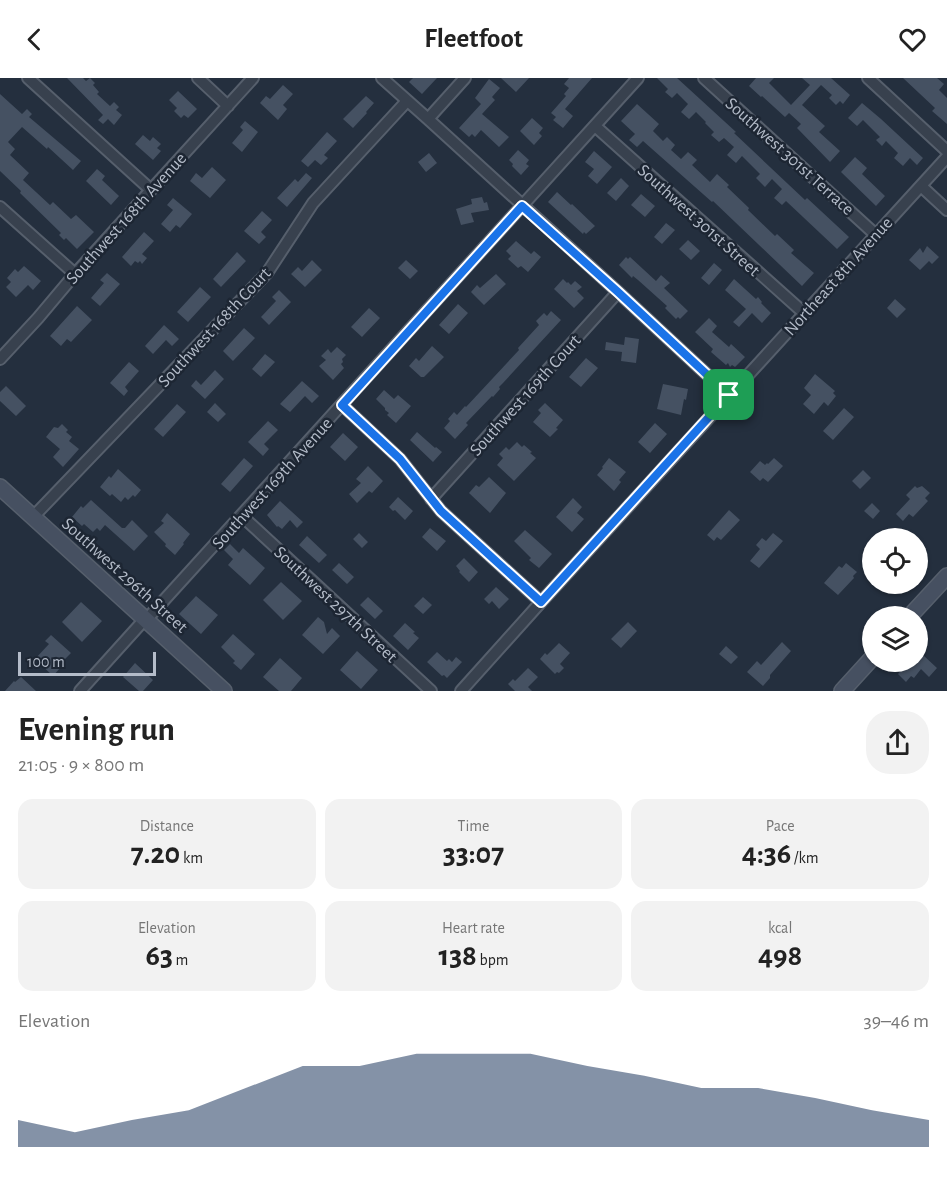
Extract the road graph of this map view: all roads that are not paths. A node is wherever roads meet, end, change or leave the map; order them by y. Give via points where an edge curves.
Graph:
1 (28, 78) edge
2 (198, 78) edge
3 (253, 78) edge
4 (382, 78) edge
5 (465, 78) edge
6 (638, 78) edge
7 (704, 78) edge
8 (868, 78) edge
9 (407, 101) junction
10 (228, 106) junction
11 (428, 118) junction
12 (595, 126) junction
13 (947, 151) edge
14 (947, 157) edge
15 (921, 186) junction
16 (150, 190) junction
17 (522, 206) junction
18 (0, 207) edge
19 (947, 210) edge
20 (876, 234) junction
21 (75, 274) junction
22 (618, 292) junction
23 (804, 314) junction
24 (0, 359) edge
25 (729, 395) junction
26 (342, 405) junction
27 (0, 487) edge
28 (431, 499) junction
29 (242, 516) junction
30 (33, 517) junction
31 (945, 582) edge
32 (541, 602) junction
33 (920, 606) edge
34 (146, 620) junction
35 (862, 669) edge
36 (80, 691) edge
37 (224, 691) edge
38 (431, 691) edge
39 (461, 691) edge
40 (842, 691) edge

1 - 16 street
2 - 10 street
3 - 10 street, Southwest 168th Avenue
4 - 9 street
5 - 11 street
6 - 12 street, Southwest 169th Avenue
7 - 20 street, Southwest 301st Terrace
8 - 13 street
9 - 11 street
9 - 30 street, Southwest 168th Court via 313,203 267,273
10 - 16 street, Southwest 168th Avenue
11 - 17 street
12 - 17 street, Southwest 169th Avenue
12 - 23 street, Southwest 301st Street
14 - 15 street, Northeast 8th Avenue
15 - 19 street
15 - 20 street, Northeast 8th Avenue
16 - 21 street, Southwest 168th Avenue
17 - 22 street
17 - 26 street, Southwest 169th Avenue
18 - 21 street
20 - 23 street, Northeast 8th Avenue
21 - 24 street, Southwest 168th Avenue
22 - 25 street
22 - 28 street, Southwest 169th Court
23 - 25 street, Northeast 8th Avenue
25 - 32 street, Northeast 8th Avenue
26 - 28 street via 400,459
26 - 29 street, Southwest 169th Avenue
27 - 30 street, Southwest 296th Street
28 - 32 street
29 - 34 street, Southwest 169th Avenue
29 - 38 street, Southwest 297th Street
30 - 34 street, Southwest 296th Street
31 - 33 street
32 - 39 street, Northeast 8th Avenue
34 - 36 street, Southwest 169th Avenue
34 - 37 street, Southwest 296th Street
35 - 40 street

